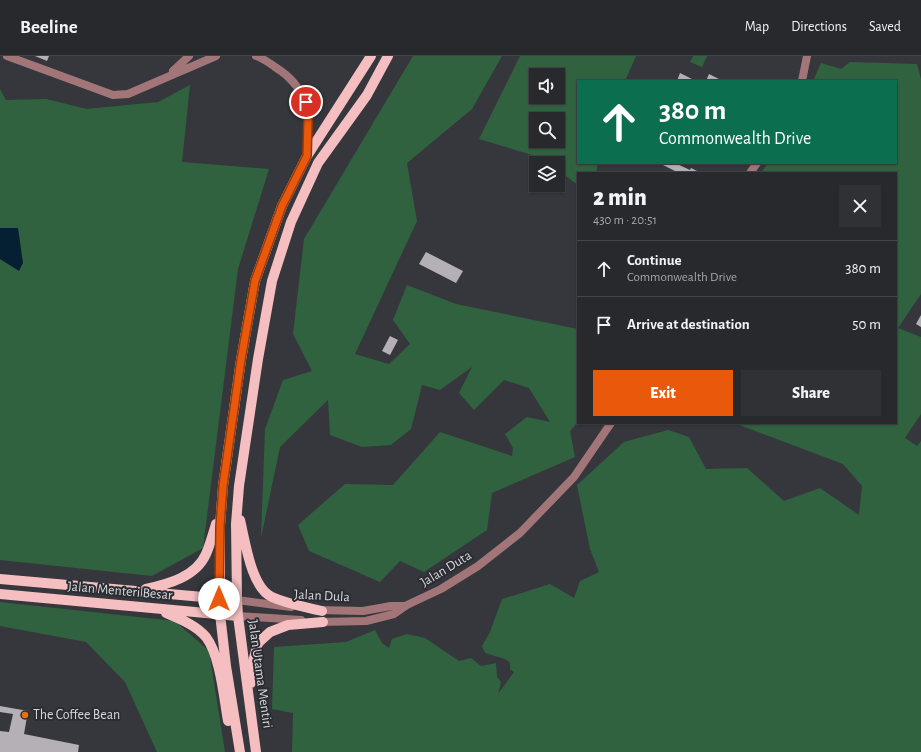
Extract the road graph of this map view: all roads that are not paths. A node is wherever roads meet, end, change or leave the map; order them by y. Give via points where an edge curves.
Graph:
1 (7, 56) edge
2 (189, 56) edge
3 (216, 56) edge
4 (256, 56) edge
5 (372, 56) edge
6 (388, 56) edge
7 (807, 56) edge
8 (168, 76) junction
9 (802, 80) edge
10 (307, 156) junction
11 (610, 424) edge
12 (237, 508) junction
13 (221, 509) junction
14 (0, 579) edge
15 (136, 592) junction
16 (0, 594) edge
17 (219, 599) junction
18 (237, 600) junction
19 (407, 605) junction
20 (158, 609) junction
21 (322, 611) junction
22 (220, 614) junction
23 (238, 616) junction
24 (323, 622) junction
25 (249, 697) junction
26 (234, 752) edge
27 (240, 752) edge
28 (256, 752) edge

1 - 8 street via 113,95 128,94
2 - 8 street
3 - 8 street
4 - 10 street via 286,74 306,102
5 - 10 main road
6 - 12 main road, Jalan Utama Mentiri via 367,95 318,163 291,222 272,281
7 - 9 street
10 - 13 main road via 282,206 255,281 241,360
11 - 19 street, Jalan Duta via 574,477 520,533 478,566 441,589
12 - 18 main road, Jalan Utama Mentiri
12 - 21 main road via 258,584 270,597
13 - 15 main road via 206,556 196,568 181,579 166,585
13 - 17 main road
14 - 15 main road, Jalan Menteri Besar
15 - 17 main road, Jalan Menteri Besar
16 - 20 main road, Jalan Menteri Besar
17 - 18 main road, Jalan Menteri Besar
17 - 22 main road
18 - 21 street, Jalan Dula
18 - 23 main road, Jalan Utama Mentiri
19 - 21 street, Jalan Dula via 363,611
19 - 24 street, Jalan Duta via 394,614 366,621
20 - 22 main road, Jalan Menteri Besar
20 - 26 main road via 195,627 206,637 215,653
22 - 23 main road, Jalan Menteri Besar
22 - 27 main road
23 - 24 street, Jalan Duta
23 - 25 main road, Jalan Utama Mentiri
24 - 25 main road via 288,625 270,632 258,643
25 - 28 main road, Jalan Utama Mentiri

